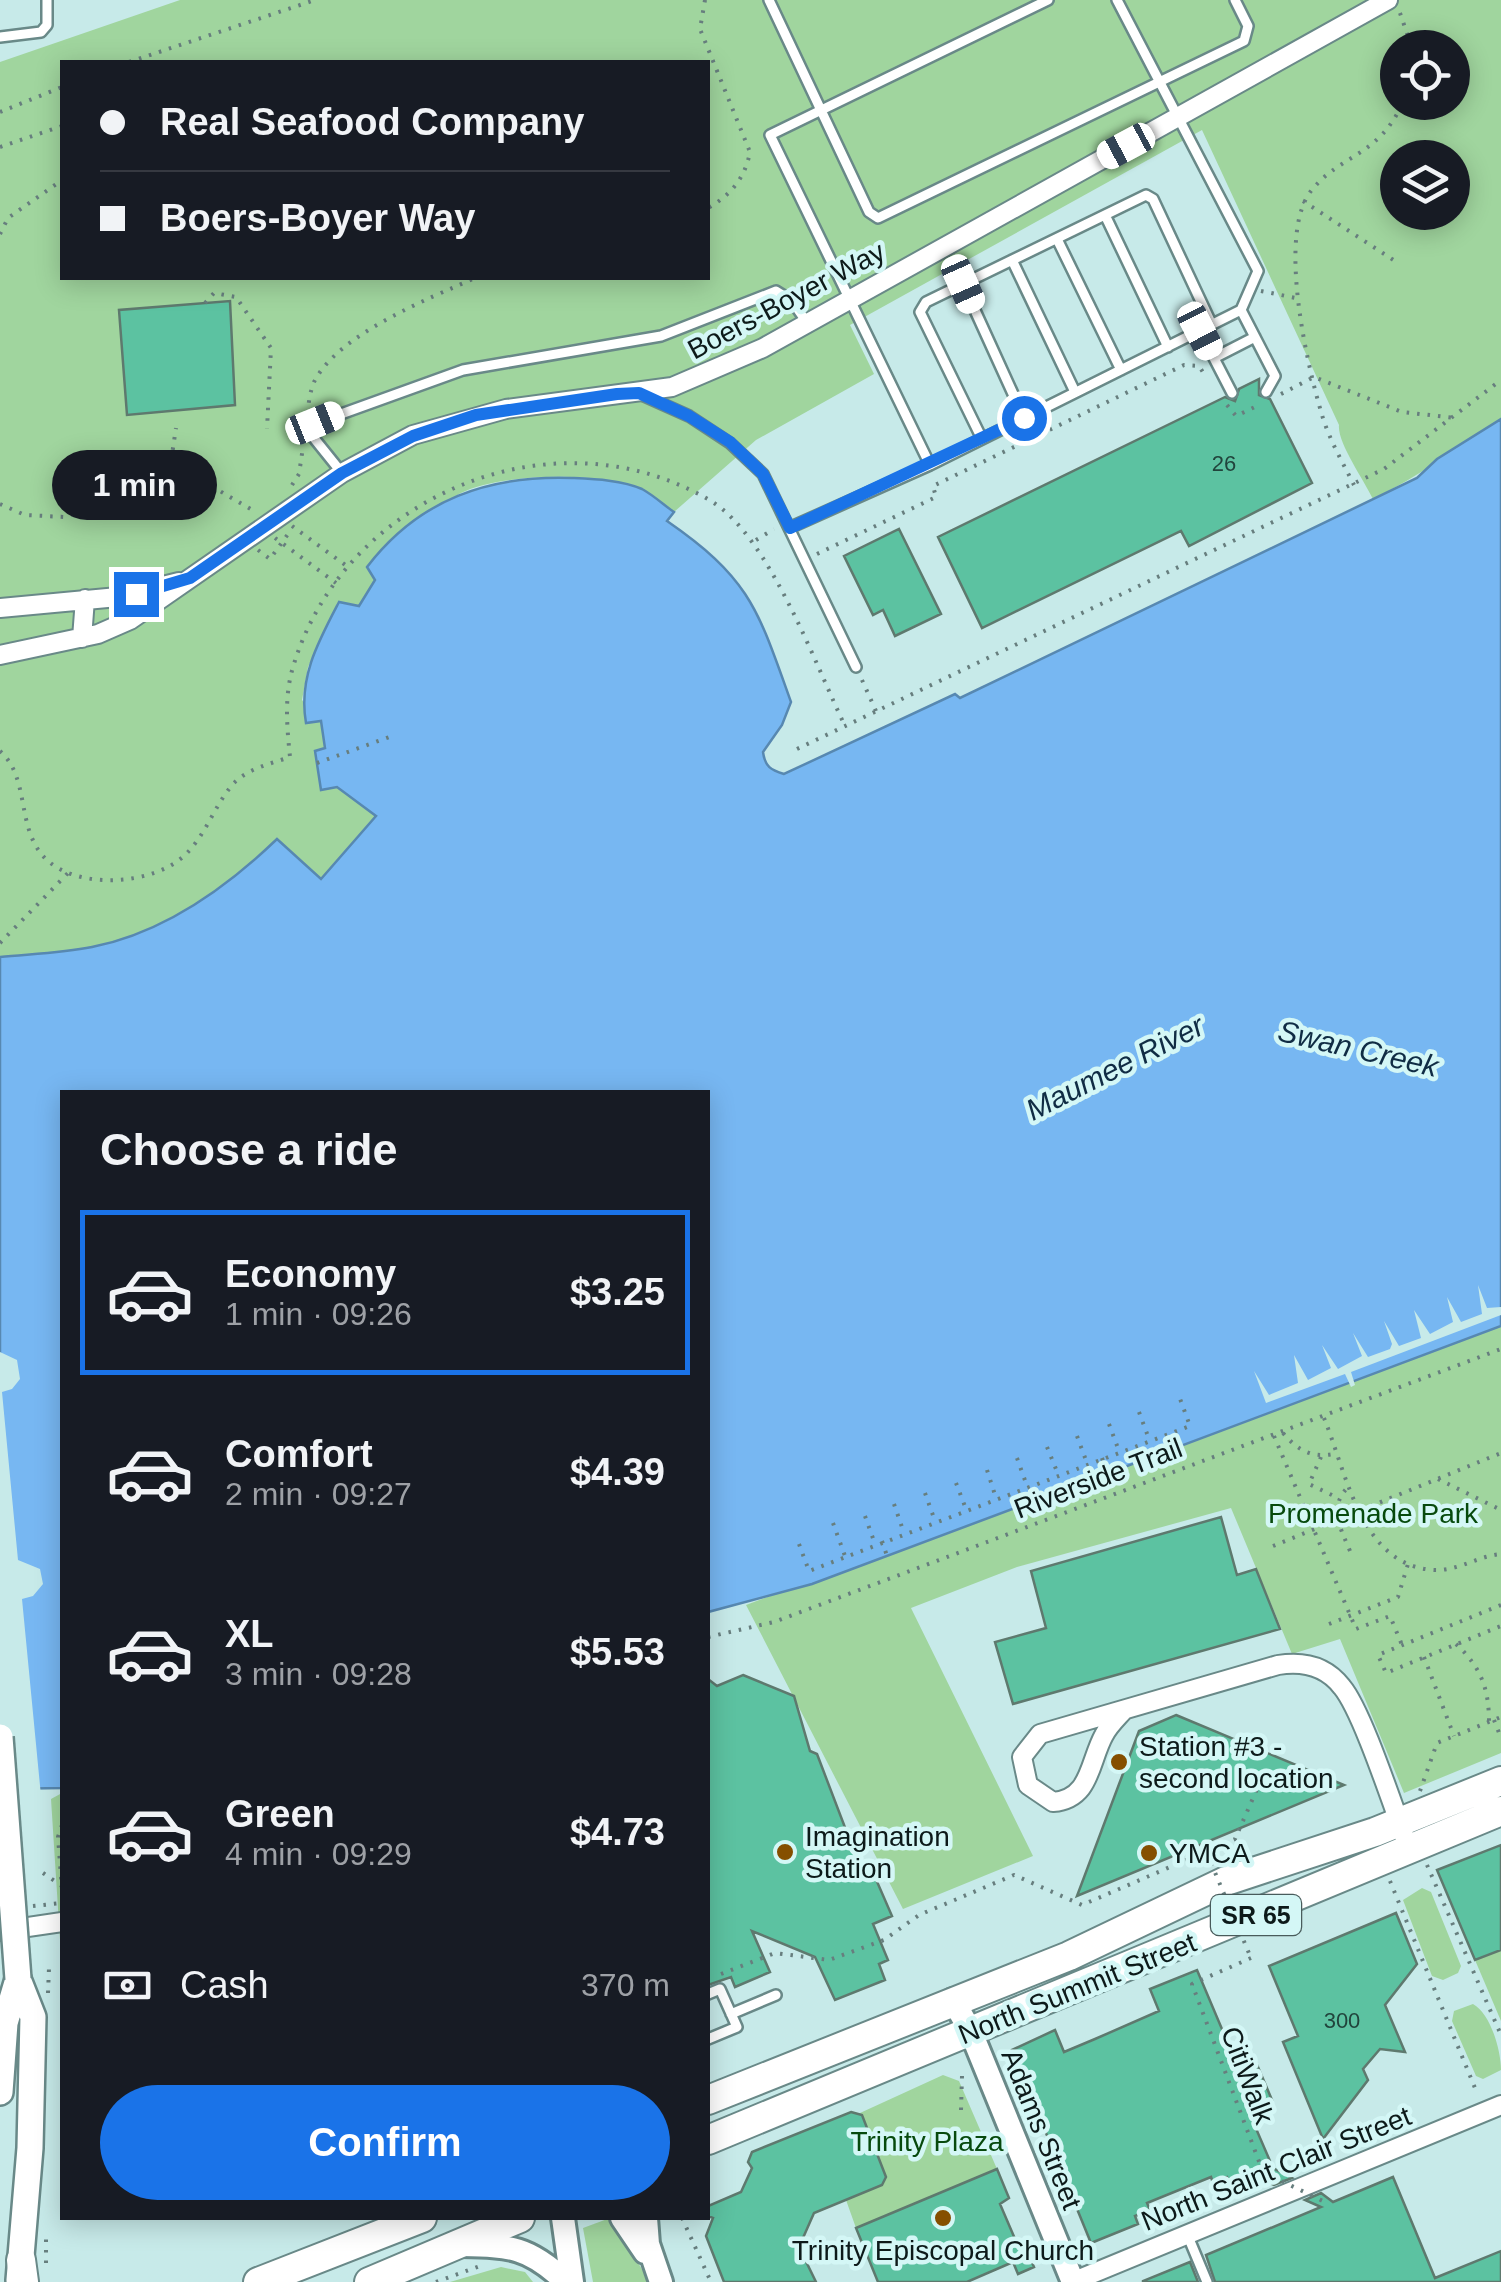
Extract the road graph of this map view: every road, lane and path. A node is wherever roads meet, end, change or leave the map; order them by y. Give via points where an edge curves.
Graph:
1 (47, 0) edge
2 (315, 0) edge
3 (705, 0) edge
4 (770, 0) edge
5 (1048, 0) edge
6 (1118, 0) edge
7 (1235, 0) edge
8 (1393, 4) edge
9 (1404, 30) edge
10 (0, 38) edge
11 (136, 60) edge
12 (1159, 82) junction
13 (60, 88) edge
14 (820, 110) junction
15 (0, 112) edge
16 (1180, 118) junction
17 (1391, 120) edge
18 (60, 127) edge
19 (0, 147) edge
20 (60, 181) edge
21 (1303, 201) junction
22 (710, 207) edge
23 (1105, 216) junction
24 (0, 233) edge
25 (1057, 239) junction
26 (1012, 260) junction
27 (1394, 261) dead end
28 (470, 280) edge
29 (963, 284) junction
30 (1252, 290) junction
31 (1298, 298) junction
32 (851, 300) junction
33 (206, 303) dead end
34 (1241, 310) junction
35 (808, 324) junction
36 (1212, 325) junction
37 (1200, 331) junction
38 (1255, 337) junction
39 (1168, 347) junction
40 (1214, 358) junction
41 (1120, 370) junction
42 (1314, 377) junction
43 (1501, 380) edge
44 (1210, 382) dead end
45 (1075, 392) junction
46 (1266, 392) dead end
47 (639, 393) junction
48 (1227, 396) joint
49 (1024, 418) junction
50 (1456, 418) junction
51 (306, 427) junction
52 (176, 428) dead end
53 (267, 428) dead end
54 (982, 440) junction
55 (930, 466) junction
56 (342, 473) junction
57 (168, 481) junction
58 (1354, 485) junction
59 (290, 489) dead end
60 (0, 504) edge
61 (274, 511) junction
62 (788, 525) junction
63 (264, 530) junction
64 (755, 542) junction
65 (805, 560) junction
66 (348, 567) junction
67 (190, 578) junction
68 (336, 583) junction
69 (85, 598) junction
70 (5, 604) edge
71 (82, 638) junction
72 (0, 655) edge
73 (856, 667) joint
74 (876, 711) junction
75 (846, 726) junction
76 (396, 735) dead end
77 (797, 749) dead end
78 (0, 751) edge
79 (317, 763) dead end
80 (69, 872) junction
81 (0, 943) edge
82 (1501, 1350) edge
83 (1180, 1396) dead end
84 (1139, 1412) dead end
85 (1324, 1416) junction
86 (1109, 1424) dead end
87 (1283, 1433) junction
88 (1078, 1436) dead end
89 (1274, 1436) junction
90 (1150, 1440) junction
91 (1047, 1447) dead end
92 (1119, 1451) junction
93 (1338, 1453) junction
94 (1501, 1453) edge
95 (1321, 1457) junction
96 (1017, 1458) dead end
97 (1102, 1458) junction
98 (1088, 1463) junction
99 (987, 1470) dead end
100 (1107, 1473) dead end
101 (1058, 1474) junction
102 (1438, 1479) junction
103 (956, 1482) dead end
104 (1350, 1484) junction
105 (1026, 1486) junction
106 (925, 1493) dead end
107 (996, 1498) junction
108 (1337, 1498) junction
109 (894, 1504) dead end
110 (966, 1509) junction
111 (1361, 1510) junction
112 (1501, 1510) edge
113 (865, 1516) dead end
114 (1337, 1520) junction
115 (935, 1521) junction
116 (832, 1523) dead end
117 (1314, 1529) junction
118 (904, 1532) junction
119 (882, 1541) junction
120 (798, 1544) dead end
121 (875, 1544) junction
122 (1273, 1546) dead end
123 (1350, 1552) dead end
124 (1501, 1554) edge
125 (845, 1556) junction
126 (887, 1556) dead end
127 (1408, 1564) junction
128 (1501, 1604) edge
129 (1349, 1616) junction
130 (1329, 1624) dead end
131 (1501, 1626) edge
132 (710, 1637) edge
133 (1456, 1644) junction
134 (1402, 1645) junction
135 (1424, 1658) junction
136 (1124, 1710) junction
137 (1501, 1717) edge
138 (1492, 1721) junction
139 (1454, 1736) junction
140 (0, 1738) edge
141 (1501, 1738) edge
142 (1265, 1770) dead end
143 (1501, 1781) edge
144 (1418, 1795) dead end
145 (1501, 1811) edge
146 (60, 1831) edge
147 (1203, 1844) dead end
148 (1412, 1845) junction
149 (1296, 1859) junction
150 (60, 1862) edge
151 (43, 1873) dead end
152 (1390, 1881) dead end
153 (60, 1886) edge
154 (1311, 1892) junction
155 (1150, 1917) junction
156 (60, 1922) edge
157 (0, 1931) edge
158 (1172, 1950) junction
159 (18, 1979) junction
160 (710, 1979) edge
161 (710, 1993) edge
162 (776, 1995) dead end
163 (952, 2000) junction
164 (731, 2014) junction
165 (971, 2032) junction
166 (1501, 2035) edge
167 (710, 2039) edge
168 (962, 2076) dead end
169 (1474, 2088) dead end
170 (0, 2092) edge
171 (710, 2099) edge
172 (1501, 2105) edge
173 (961, 2110) dead end
174 (710, 2139) edge
175 (1328, 2204) dead end
176 (417, 2220) edge
177 (515, 2220) edge
178 (564, 2220) edge
179 (623, 2220) edge
180 (646, 2220) edge
181 (683, 2220) edge
182 (1187, 2234) junction
183 (451, 2245) junction
184 (21, 2275) edge
185 (658, 2275) edge
186 (258, 2282) edge
187 (369, 2282) edge
188 (569, 2282) edge
189 (711, 2282) edge
190 (1073, 2282) edge
191 (1207, 2282) edge

1 - 10 lane via 41,32
2 - 11 path
3 - 22 path via 700,29 750,152 733,190
4 - 14 lane
5 - 14 lane
6 - 12 lane
7 - 12 lane via 1248,26 1244,41
8 - 9 path
8 - 16 street, Boers-Boyer Way
12 - 14 lane via 878,218 869,212
12 - 16 lane
13 - 15 path
14 - 32 lane via 770,134
16 - 30 lane via 1258,271
16 - 32 street, Boers-Boyer Way
17 - 21 path via 1374,144
18 - 19 path
20 - 24 path via 8,218
21 - 27 path
21 - 31 path via 1293,251
23 - 25 lane
23 - 36 lane via 1146,196 1153,199
23 - 39 lane
25 - 26 lane
25 - 41 lane
26 - 29 lane
26 - 45 lane
28 - 51 path via 381,323 331,360 314,383
29 - 49 lane
29 - 54 lane via 926,302 920,312
30 - 31 path
30 - 34 lane
31 - 42 path
32 - 35 street, Boers-Boyer Way
32 - 55 lane
33 - 53 path via 214,293 236,296 271,348
34 - 36 lane
34 - 38 lane
35 - 47 street, Boers-Boyer Way via 701,377
35 - 51 lane via 776,291 661,336 463,370
36 - 37 lane
37 - 39 lane
37 - 40 lane
38 - 40 lane
38 - 46 lane via 1276,376
39 - 41 lane
40 - 48 lane
41 - 45 lane
42 - 48 path via 1236,416
42 - 50 path via 1402,412
42 - 58 path via 1322,417
43 - 50 path
44 - 65 path via 1199,366 1184,365 933,486 936,496
45 - 49 lane
47 - 56 street, Boers-Boyer Way via 444,423
47 - 62 lane via 730,442 763,474
49 - 54 lane
50 - 58 path
51 - 56 lane
51 - 59 path
52 - 57 path
54 - 55 lane
55 - 62 lane
56 - 61 street, Boers-Boyer Way
57 - 60 path via 65,518 25,515
57 - 61 path via 213,487 257,512
58 - 74 path
61 - 63 street, Boers-Boyer Way
61 - 66 path
62 - 64 path
62 - 65 lane
63 - 67 street, Boers-Boyer Way
63 - 68 path
64 - 66 path via 712,502 650,475 592,464 516,466 456,484 398,519
64 - 75 path
65 - 73 lane
66 - 68 path
67 - 69 street, Boers-Boyer Way via 118,597
67 - 71 street, Boers-Boyer Way via 130,620
68 - 80 path via 293,666 286,706 290,757 252,769 233,784 183,858 143,876 106,880
69 - 70 street, Boers-Boyer Way
69 - 71 street
71 - 72 street, Boers-Boyer Way
73 - 74 path
74 - 75 path
75 - 77 path
76 - 79 path
78 - 80 path via 12,761 32,840 45,859
80 - 81 path
82 - 85 path, Riverside Trail
83 - 90 path via 1190,1426
84 - 90 path
85 - 87 path, Riverside Trail
85 - 93 path
86 - 92 path
87 - 89 path, Riverside Trail
87 - 95 path via 1303,1452
88 - 98 path
89 - 117 path
89 - 132 path, Riverside Trail via 774,1622
90 - 92 path
91 - 101 path
92 - 97 path
93 - 95 path
93 - 104 path
94 - 102 path
95 - 108 path via 1309,1484
96 - 105 path
97 - 98 path
97 - 100 path
98 - 101 path
99 - 107 path
101 - 105 path
102 - 111 path
102 - 112 path
103 - 110 path
104 - 108 path
104 - 111 path
105 - 107 path
106 - 115 path
107 - 110 path
108 - 114 path
109 - 118 path
110 - 115 path
111 - 114 path
111 - 127 path via 1377,1544
113 - 121 path
114 - 117 path
114 - 123 path
115 - 118 path
116 - 125 path
117 - 122 path
117 - 129 path
118 - 119 path
119 - 121 path
119 - 126 path
120 - 125 path via 809,1570
121 - 125 path
124 - 127 path via 1456,1568
127 - 129 path via 1398,1596
128 - 134 path
129 - 130 path
129 - 134 path via 1356,1629 1390,1616
131 - 133 path
133 - 135 path
133 - 138 path via 1485,1683
134 - 135 path via 1378,1655 1386,1673
135 - 139 path
136 - 136 street via 1040,1734 1022,1757 1028,1785 1053,1802 1075,1795 1091,1774 1106,1731
136 - 148 street via 1278,1665 1323,1670 1345,1690
137 - 138 path
138 - 139 path
138 - 141 path
139 - 144 path via 1437,1742
140 - 159 main road, bridge
142 - 160 path via 1235,1838 1082,1905 1014,1875 830,1960 776,1953
143 - 148 main road, North Summit Street / SR 65
145 - 148 main road, North Summit Street / SR 65
146 - 150 path
147 - 175 path, CitiWalk, bridge via 1251,1958 1192,1984 1263,2172
148 - 149 main road, North Summit Street / SR 65
148 - 154 main road, North Summit Street / SR 65
148 - 166 path
149 - 154 main road via 1314,1874
149 - 155 main road, North Summit Street / SR 65 via 1226,1881
151 - 153 path, bridge
152 - 169 path
154 - 158 main road, North Summit Street / SR 65
155 - 158 main road via 1150,1939
155 - 163 main road, North Summit Street / SR 65
156 - 157 street
158 - 165 main road, North Summit Street / SR 65
159 - 170 main road via 5,2024
159 - 184 main road via 33,2017
161 - 164 lane via 720,1988
162 - 164 lane
163 - 165 street, Adams Street
163 - 171 main road, North Summit Street / SR 65
164 - 167 lane via 737,2027
165 - 174 main road, North Summit Street / SR 65
165 - 190 street, Adams Street
168 - 173 path
172 - 182 street, North Saint Clair Street
176 - 186 main road
177 - 183 main road
178 - 188 street
179 - 185 street
180 - 185 street
181 - 189 path
182 - 190 street, North Saint Clair Street
182 - 191 lane
183 - 187 main road
183 - 188 street via 513,2246

